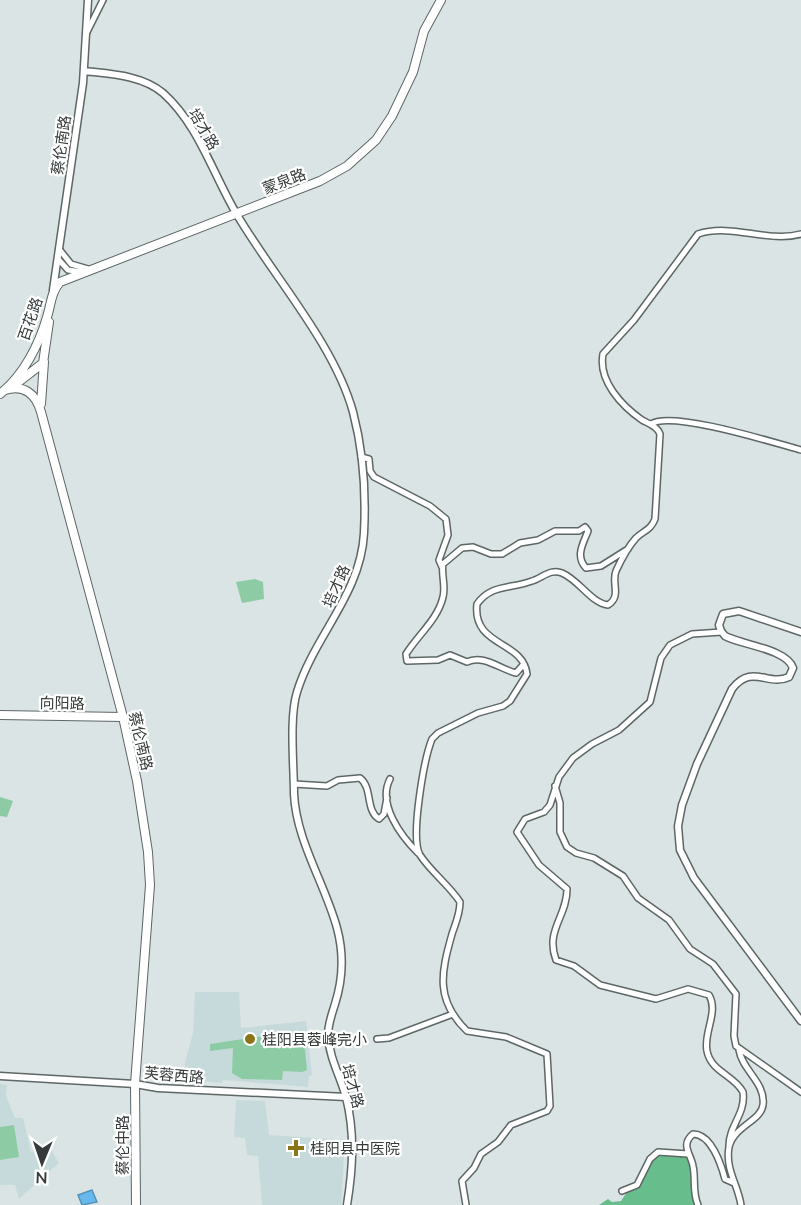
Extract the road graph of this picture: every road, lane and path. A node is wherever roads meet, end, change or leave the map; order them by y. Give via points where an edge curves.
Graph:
1 (88, 0) edge
2 (103, 0) edge
3 (441, 0) edge
4 (86, 34) junction
5 (84, 71) junction
6 (236, 213) junction
7 (801, 234) edge
8 (59, 249) junction
9 (57, 259) junction
10 (86, 271) junction
11 (52, 293) junction
12 (44, 360) junction
13 (3, 392) edge
14 (41, 412) junction
15 (651, 424) junction
16 (801, 450) edge
17 (361, 458) junction
18 (629, 548) junction
19 (442, 567) junction
20 (722, 632) junction
21 (801, 632) edge
22 (524, 664) junction
23 (0, 715) edge
24 (123, 717) junction
25 (390, 779) dead end
26 (294, 784) junction
27 (555, 786) junction
28 (387, 798) junction
29 (421, 857) junction
30 (453, 1014) junction
31 (801, 1021) edge
32 (377, 1039) dead end
33 (739, 1050) junction
34 (0, 1076) edge
35 (135, 1084) junction
36 (801, 1092) edge
37 (346, 1097) junction
38 (729, 1146) junction
39 (688, 1154) junction
40 (735, 1183) junction
41 (622, 1191) dead end
42 (136, 1205) edge
43 (347, 1205) edge
44 (466, 1205) edge
45 (698, 1205) edge
46 (741, 1205) edge

1 - 4 street, 蔡伦南路
2 - 4 street
3 - 6 main road, 蒙泉路 via 424,31 413,72 392,116 369,147 330,177
4 - 5 street, 蔡伦南路
5 - 6 street, 培才路 via 129,77 160,91 182,113
5 - 8 street, 蔡伦南路
6 - 10 main road, 蒙泉路
6 - 17 street, 培才路 via 330,359 353,411
7 - 15 street via 777,238 706,231 693,238 634,320 603,354 603,374 614,393 634,414
8 - 9 street, 蔡伦南路
8 - 10 street via 71,264
9 - 10 street via 68,270
9 - 11 street, 蔡伦南路
10 - 11 main road, 蒙泉路 via 60,282
11 - 12 main road, 百花路
11 - 13 main road, 百花路 via 36,345
12 - 13 main road, 百花路 via 38,370
12 - 14 main road, 蔡伦南路
13 - 14 main road, 蔡伦南路 via 17,388 28,391
14 - 24 main road, 蔡伦南路
15 - 16 street via 687,421
15 - 18 street via 660,434 655,519
17 - 19 street via 369,459 374,477 430,506 446,519 448,535 439,560
17 - 26 street, 培才路 via 364,535 358,568 296,694
18 - 19 street via 601,566 586,568 581,552 588,531 585,527 579,531 555,531 502,554 462,548
18 - 22 street via 615,572 615,598 608,604 598,602 560,571 502,586 482,597 476,614 482,630
19 - 22 street via 442,602 406,654 407,661 438,660 450,655 467,662 475,658 484,660 516,673
20 - 21 street via 720,619 730,610
20 - 27 street via 692,634 670,645 661,658 650,702 619,730 581,751
20 - 31 street via 733,640 780,654 793,668 783,680 751,676 732,689 682,805 678,826 680,850 694,878
22 - 29 street via 527,674 510,701 478,713 432,739 416,831
23 - 24 main road, 向阳路
24 - 35 main road, 蔡伦南路 via 141,809 150,885
25 - 28 street
26 - 28 street via 327,786 338,780 360,778 379,819
26 - 37 street, 培才路 via 296,814 337,928 344,960 328,1033
27 - 33 street via 560,803 560,832 567,847 623,876 638,898 663,915 690,949 713,964 732,988 737,998 734,1042
27 - 38 street via 550,805 544,812 525,819 516,832 539,865 567,890 554,930 552,946 556,960 574,966 600,985 656,999 688,989 709,995 712,1003 706,1040 708,1058 743,1092 743,1108 730,1133
28 - 29 street via 396,823
29 - 30 street via 460,902 442,982 444,998
30 - 32 street
30 - 44 street via 467,1031 506,1037 547,1054 549,1061 550,1106 547,1111 511,1125 498,1142 481,1154 462,1181
33 - 36 street
33 - 38 street via 759,1087 763,1107 738,1130
34 - 35 street, 芙蓉西路
35 - 37 street, 芙蓉西路
35 - 42 main road, 蔡伦中路
37 - 43 street, 培才路 via 353,1140
38 - 40 street via 729,1165
39 - 40 street via 689,1137 698,1134 719,1158 725,1179
39 - 41 street via 658,1152 637,1185
39 - 45 street
40 - 46 street

